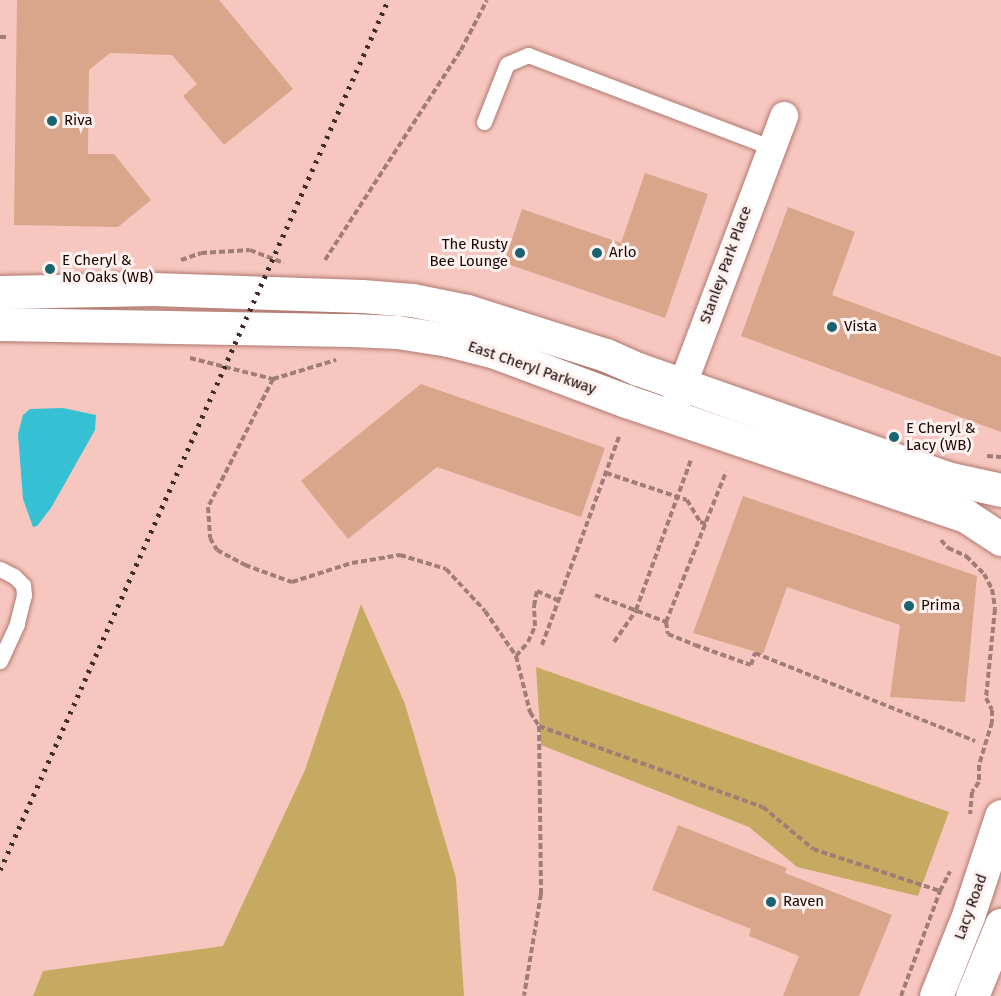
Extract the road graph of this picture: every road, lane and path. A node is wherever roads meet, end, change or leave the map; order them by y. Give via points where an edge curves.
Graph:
1 (487, 0) edge
2 (0, 37) edge
3 (7, 37) dead end
4 (784, 116) dead end
5 (484, 122) dead end
6 (770, 147) junction
7 (325, 260) dead end
8 (0, 291) edge
9 (0, 324) edge
10 (184, 357) dead end
11 (339, 359) dead end
12 (273, 379) junction
13 (682, 385) junction
14 (671, 415) junction
15 (616, 429) dead end
16 (627, 433) dead end
17 (619, 437) dead end
18 (691, 460) dead end
19 (726, 472) dead end
20 (606, 473) junction
21 (1001, 490) edge
22 (678, 497) junction
23 (707, 524) junction
24 (936, 534) dead end
25 (1001, 539) edge
26 (0, 569) edge
27 (596, 595) dead end
28 (557, 600) junction
29 (636, 610) junction
30 (666, 622) junction
31 (614, 642) dead end
32 (4, 643) edge
33 (542, 645) dead end
34 (516, 656) junction
35 (0, 661) edge
36 (539, 726) junction
37 (975, 741) dead end
38 (985, 819) edge
39 (956, 862) dead end
40 (940, 891) junction
41 (1001, 925) edge
42 (524, 996) edge
43 (901, 996) edge
44 (936, 996) edge
45 (972, 996) edge

1 - 7 path via 461,50
2 - 3 path
4 - 6 street, Stanley Park Place
5 - 6 lane via 507,64 528,55
6 - 13 street, Stanley Park Place
8 - 13 street via 153,289 412,300 519,326
9 - 14 street, East Cheryl Parkway via 397,332 495,352
10 - 12 path
11 - 12 path
12 - 34 path via 208,507 210,538 218,550 245,565 292,582 352,563 400,555 446,569 485,610
13 - 14 street, Stanley Park Place
13 - 21 street via 946,478
14 - 25 street, East Cheryl Parkway via 966,516
15 - 16 path
17 - 20 path
18 - 22 path
19 - 23 path
20 - 22 path
20 - 28 path
22 - 23 path via 687,500 700,522
22 - 29 path
23 - 30 path
24 - 38 path via 948,548 976,565 992,589 995,609 986,698 992,722 979,765 979,782 972,792
26 - 32 lane via 14,576 24,595 22,611
27 - 29 path
28 - 33 path
28 - 34 path via 537,591 535,627
29 - 30 path
29 - 31 path
30 - 37 path via 668,634 695,645 751,665 755,653
32 - 35 lane
34 - 36 path via 530,712
36 - 40 path via 763,807 813,849
36 - 42 path via 541,894
38 - 44 street, Lacy Road via 968,916
39 - 40 path
40 - 43 path
41 - 45 street

